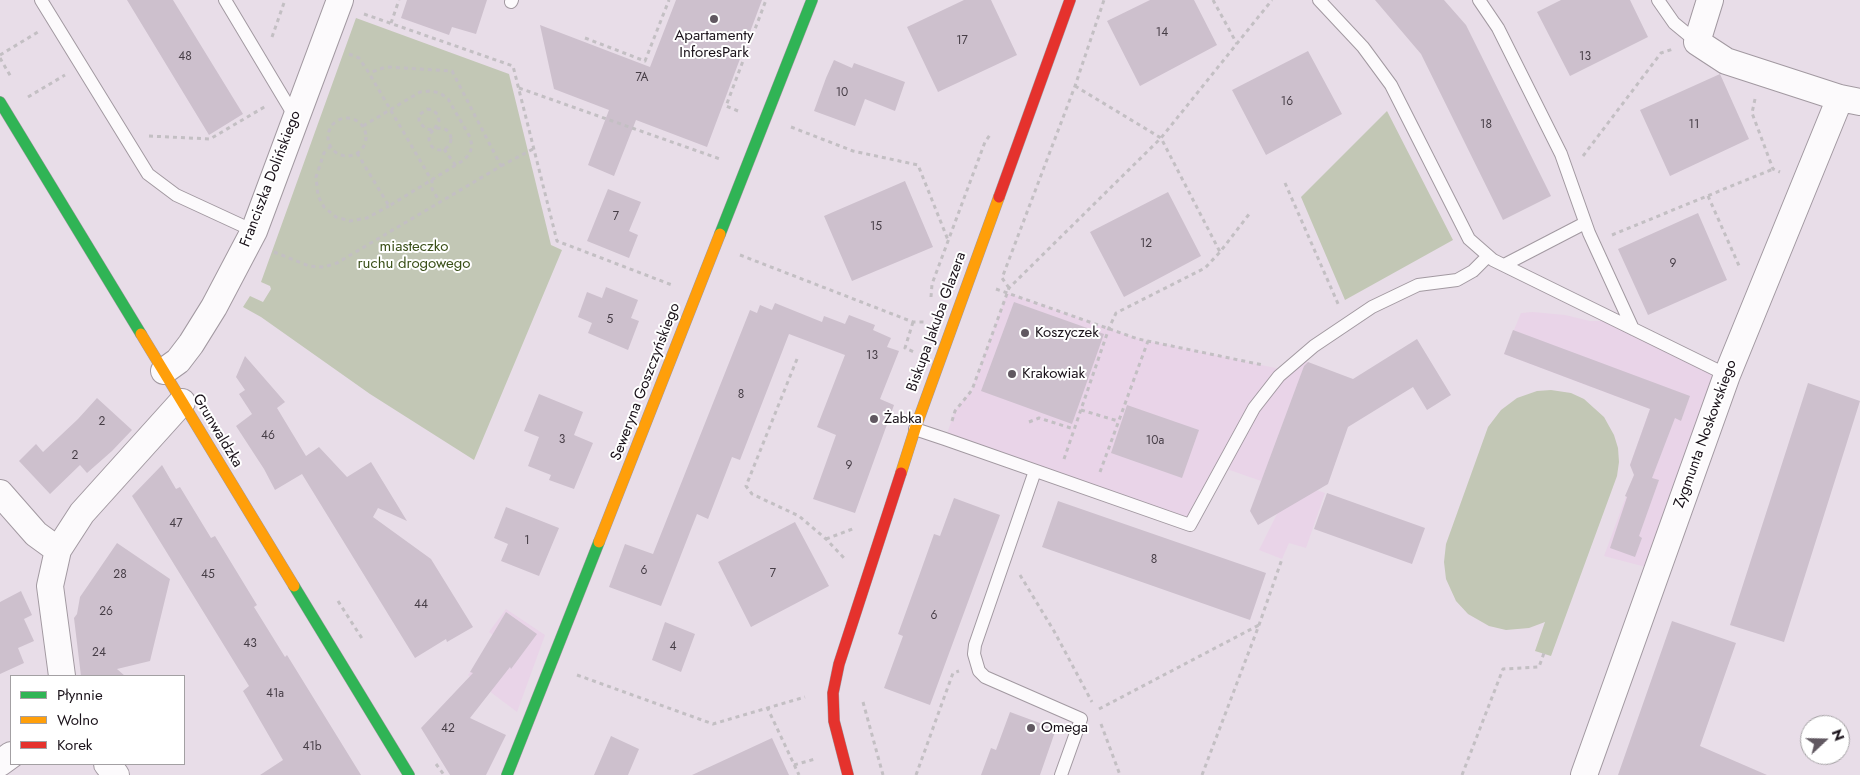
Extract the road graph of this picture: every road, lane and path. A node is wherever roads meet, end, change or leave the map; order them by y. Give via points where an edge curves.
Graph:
1 (41, 0) edge
2 (225, 0) edge
3 (285, 0) edge
4 (340, 0) edge
5 (399, 0) edge
6 (669, 0) edge
7 (766, 0) edge
8 (812, 0) edge
9 (1070, 0) edge
10 (1104, 0) edge
11 (1213, 0) edge
12 (1272, 0) edge
13 (1319, 0) edge
14 (1479, 0) edge
15 (1658, 0) edge
16 (1710, 0) edge
17 (363, 14) dead end
18 (55, 22) junction
19 (391, 23) junction
20 (585, 38) dead end
21 (1697, 42) junction
22 (1237, 44) junction
23 (323, 45) junction
24 (0, 55) edge
25 (263, 64) junction
26 (81, 65) junction
27 (1759, 71) junction
28 (369, 73) junction
29 (1075, 86) junction
30 (518, 88) junction
31 (25, 99) dead end
32 (1850, 100) edge
33 (0, 102) edge
34 (267, 106) dead end
35 (389, 110) junction
36 (742, 113) dead end
37 (295, 117) junction
38 (363, 126) junction
39 (790, 127) dead end
40 (434, 130) junction
41 (124, 135) junction
42 (1161, 138) junction
43 (331, 146) junction
44 (444, 149) junction
45 (533, 149) junction
46 (357, 153) junction
47 (721, 160) dead end
48 (456, 166) junction
49 (500, 166) junction
50 (1773, 169) junction
51 (1786, 174) dead end
52 (1569, 176) junction
53 (432, 181) junction
54 (1285, 182) dead end
55 (1708, 196) junction
56 (440, 202) junction
57 (389, 206) junction
58 (1250, 213) dead end
59 (1585, 223) junction
60 (1604, 238) dead end
61 (260, 240) junction
62 (948, 241) dead end
63 (716, 246) junction
64 (1220, 252) junction
65 (1488, 256) junction
66 (1504, 265) junction
67 (1766, 279) junction
68 (1009, 288) junction
69 (1007, 293) junction
70 (694, 301) junction
71 (913, 322) junction
72 (929, 322) dead end
73 (1347, 324) junction
74 (1109, 328) junction
75 (1632, 329) junction
76 (1148, 341) junction
77 (919, 354) dead end
78 (797, 359) dead end
79 (1286, 370) junction
80 (164, 371) junction
81 (1727, 375) junction
82 (182, 402) junction
83 (1081, 410) junction
84 (1118, 421) junction
85 (1029, 422) dead end
86 (915, 429) junction
87 (1074, 429) junction
88 (946, 439) junction
89 (1035, 471) junction
90 (1057, 478) junction
91 (1093, 491) junction
92 (0, 493) edge
93 (859, 526) dead end
94 (826, 539) junction
95 (58, 550) junction
96 (1007, 553) junction
97 (844, 559) dead end
98 (1282, 559) dead end
99 (1260, 625) junction
100 (1544, 653) dead end
101 (976, 664) junction
102 (574, 674) dead end
103 (62, 675) edge
104 (811, 696) dead end
105 (768, 708) junction
106 (1096, 710) junction
107 (1081, 719) junction
108 (819, 757) dead end
109 (108, 765) edge
110 (794, 765) junction
111 (116, 775) edge
112 (409, 775) edge
113 (508, 775) edge
114 (799, 775) edge
115 (848, 775) edge
116 (916, 775) edge
117 (1061, 775) edge
118 (1120, 775) edge
119 (1202, 775) edge
120 (1462, 775) edge
121 (1584, 775) edge

1 - 18 lane
2 - 25 lane
3 - 25 path
4 - 23 street, Franciszka Dolińskiego
5 - 19 path
6 - 20 path via 645,62
7 - 36 path via 726,106
8 - 63 street, Seweryna Goszczyńskiego
9 - 86 street, Biskupa Jakuba Glazera
10 - 29 path
11 - 22 path
12 - 22 path
13 - 65 lane via 1391,85 1468,239
14 - 52 lane via 1498,28
15 - 21 lane via 1674,23
16 - 21 street
17 - 19 path
18 - 24 path
18 - 26 lane
19 - 30 path via 513,66
21 - 27 street via 1726,61
21 - 52 path via 1661,53
22 - 42 path
23 - 28 path via 359,58
23 - 37 street, Franciszka Dolińskiego
25 - 37 lane
26 - 31 path
26 - 41 lane
27 - 32 street
27 - 50 path via 1752,113
28 - 35 path
28 - 49 path via 386,67 452,71
29 - 42 path
29 - 68 path via 1002,278
30 - 45 path
30 - 47 path
32 - 67 street, Zygmunta Noskowskiego
33 - 80 street, Grunwaldzka
34 - 41 path via 210,139
35 - 38 path
35 - 48 path via 420,92 440,93 448,99 472,146 470,153
35 - 53 path
37 - 61 street, Franciszka Dolińskiego
38 - 43 path via 353,118 340,119 331,127
38 - 46 path via 365,143
39 - 62 path via 853,151 918,165
40 - 40 path via 439,121 438,115 430,109 424,110 419,122 423,128
40 - 44 path via 430,143 434,148
40 - 44 path via 440,128 449,134 450,140
41 - 61 lane via 148,174 176,195
42 - 64 path
42 - 68 path
43 - 46 path via 340,154
43 - 57 path via 324,153 316,177 318,196 324,206 336,217 350,221 367,218
44 - 48 path
45 - 49 path
45 - 70 path via 557,241 683,289
46 - 57 path
48 - 53 path
49 - 56 path
50 - 51 path
50 - 55 path
52 - 59 lane
53 - 56 path via 432,189
53 - 57 path
54 - 73 path
55 - 60 path
55 - 67 path via 1742,272
56 - 61 path via 337,263 324,267 309,266
58 - 64 path
59 - 66 lane
59 - 75 lane
61 - 80 street, Franciszka Dolińskiego via 191,344 178,361
63 - 70 street, Seweryna Goszczyńskiego
63 - 71 path
64 - 74 path via 1205,268 1116,314
65 - 66 lane
65 - 73 lane via 1473,271 1457,280 1418,285 1372,307
66 - 75 lane
67 - 81 street, Zygmunta Noskowskiego
68 - 69 path
69 - 74 path
69 - 88 path via 972,390 955,411
70 - 113 street, Seweryna Goszczyńskiego
71 - 72 path
71 - 77 path via 905,348
73 - 79 lane
74 - 76 path
74 - 83 path
75 - 81 lane
76 - 79 path
76 - 84 path
78 - 94 path via 746,486 752,494 799,516
79 - 91 lane via 1254,408 1190,525
80 - 82 street, Grunwaldzka
81 - 121 street, Zygmunta Noskowskiego
82 - 95 street via 82,513
82 - 112 street, Grunwaldzka
83 - 84 path
83 - 87 path
84 - 91 path
85 - 87 path via 1039,418
86 - 88 lane
86 - 115 street, Biskupa Jakuba Glazera via 865,579 833,693 834,720
87 - 90 path
88 - 89 lane
89 - 90 lane
89 - 96 lane
90 - 91 lane
92 - 95 street via 36,534
93 - 94 path
94 - 97 path
95 - 103 street via 50,586
96 - 101 lane via 975,645
96 - 106 path
98 - 99 path
99 - 106 path
99 - 119 path
100 - 120 path via 1539,667 1502,670
101 - 107 lane via 985,677
101 - 116 path via 954,673
102 - 105 path via 713,724
104 - 105 path
105 - 110 path
106 - 107 path
106 - 118 path
107 - 117 lane
108 - 110 path
109 - 111 street
110 - 114 path

